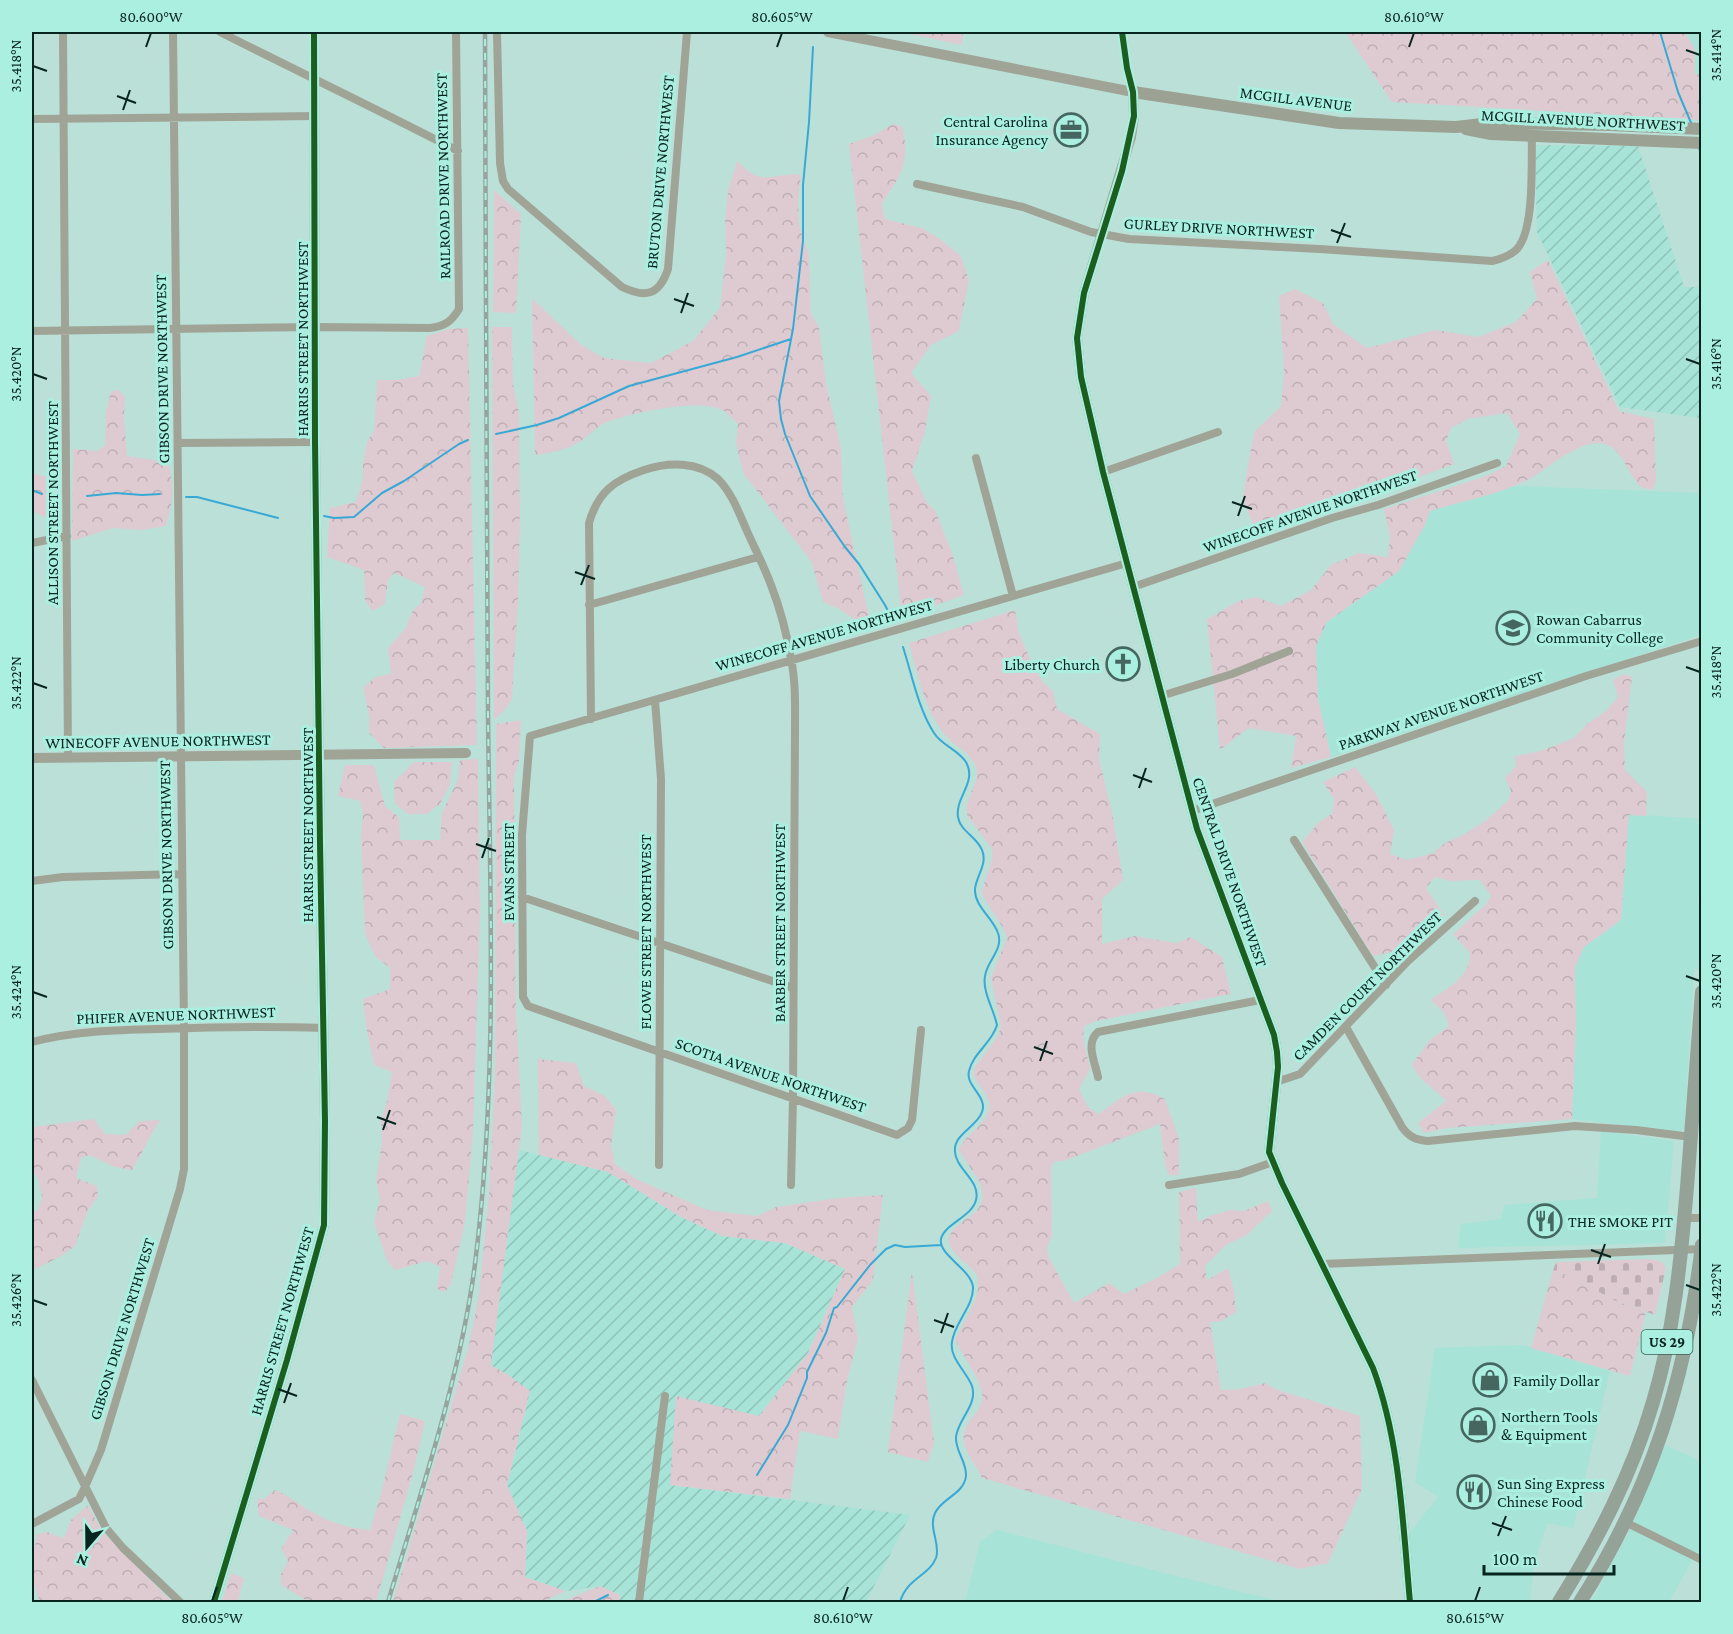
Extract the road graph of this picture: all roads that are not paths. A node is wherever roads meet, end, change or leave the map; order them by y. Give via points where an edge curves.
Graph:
1 (63, 32) edge
2 (173, 32) edge
3 (220, 32) edge
4 (314, 32) edge
5 (456, 32) edge
6 (497, 32) edge
7 (687, 32) edge
8 (828, 32) edge
9 (1122, 32) edge
10 (315, 80) junction
11 (1133, 92) junction
12 (315, 116) junction
13 (175, 118) junction
14 (32, 119) edge
15 (64, 119) junction
16 (1456, 128) junction
17 (1640, 128) junction
18 (1701, 129) edge
19 (1532, 137) junction
20 (1552, 138) junction
21 (1701, 143) edge
22 (458, 151) junction
23 (917, 184) dead end
24 (1102, 236) junction
25 (315, 327) junction
26 (177, 329) junction
27 (65, 330) junction
28 (32, 331) edge
29 (1218, 432) dead end
30 (315, 441) junction
31 (178, 443) junction
32 (976, 458) dead end
33 (1497, 462) dead end
34 (1103, 472) junction
35 (67, 536) junction
36 (32, 543) edge
37 (758, 557) junction
38 (1126, 563) junction
39 (1133, 587) junction
40 (1013, 596) junction
41 (590, 605) junction
42 (1701, 641) edge
43 (1288, 651) dead end
44 (792, 660) junction
45 (1161, 696) junction
46 (655, 700) junction
47 (591, 719) junction
48 (530, 736) joint
49 (466, 753) dead end
50 (320, 754) junction
51 (180, 756) junction
52 (32, 758) edge
53 (68, 758) junction
54 (1192, 811) junction
55 (1294, 840) dead end
56 (182, 874) junction
57 (32, 881) edge
58 (522, 897) junction
59 (1475, 901) dead end
60 (660, 943) junction
61 (1386, 985) junction
62 (793, 988) junction
63 (1701, 992) edge
64 (1260, 1000) junction
65 (528, 1006) joint
66 (1346, 1027) junction
67 (184, 1028) junction
68 (323, 1028) junction
69 (921, 1030) dead end
70 (32, 1042) edge
71 (660, 1052) junction
72 (1098, 1077) dead end
73 (1276, 1083) junction
74 (793, 1098) junction
75 (1691, 1137) junction
76 (1273, 1162) junction
77 (659, 1165) dead end
78 (791, 1185) dead end
79 (1169, 1185) dead end
80 (1684, 1218) junction
81 (1701, 1218) edge
82 (1701, 1247) edge
83 (1681, 1249) junction
84 (1322, 1264) junction
85 (32, 1380) edge
86 (665, 1396) dead end
87 (85, 1487) junction
88 (1606, 1519) junction
89 (32, 1524) edge
90 (1623, 1527) junction
91 (1701, 1560) edge
92 (180, 1602) edge
93 (214, 1602) edge
94 (639, 1602) edge
95 (1410, 1602) edge
96 (1559, 1602) edge
97 (1580, 1602) edge

1 - 15 street, ALLISON STREET NORTHWEST
2 - 13 street, GIBSON DRIVE NORTHWEST
3 - 10 street
4 - 10 street, HARRIS STREET NORTHWEST
5 - 22 street, RAILROAD DRIVE NORTHWEST
6 - 7 street, BRUTON DRIVE NORTHWEST via 503,181 621,287 644,295 662,284 668,269
8 - 11 street
9 - 11 street, CENTRAL DRIVE NORTHWEST
10 - 12 street, HARRIS STREET NORTHWEST
10 - 22 street
11 - 16 main road, MCGILL AVENUE via 1329,122
11 - 24 street, CENTRAL DRIVE NORTHWEST via 1131,137
12 - 13 street
12 - 25 street, HARRIS STREET NORTHWEST
13 - 15 street
13 - 26 street, GIBSON DRIVE NORTHWEST
14 - 15 street
15 - 27 street, ALLISON STREET NORTHWEST
16 - 17 main road, MCGILL AVENUE NORTHWEST via 1491,123
16 - 19 main road, MCGILL AVENUE NORTHWEST
17 - 18 main road, MCGILL AVENUE NORTHWEST
17 - 20 main road via 1561,131
19 - 20 main road, MCGILL AVENUE NORTHWEST
19 - 24 street, GURLEY DRIVE NORTHWEST via 1528,219 1521,243 1501,259
20 - 21 main road, MCGILL AVENUE NORTHWEST
22 - 25 street, RAILROAD DRIVE NORTHWEST via 459,309 453,319 430,328
23 - 24 street, GURLEY DRIVE NORTHWEST via 1023,207
24 - 34 street, CENTRAL DRIVE NORTHWEST via 1084,293 1077,338 1081,377
25 - 26 street
25 - 30 street, HARRIS STREET NORTHWEST
26 - 27 street
26 - 31 street, GIBSON DRIVE NORTHWEST
27 - 28 street
27 - 35 street, ALLISON STREET NORTHWEST
29 - 34 street
30 - 31 street
30 - 50 street, HARRIS STREET NORTHWEST
31 - 51 street, GIBSON DRIVE NORTHWEST
32 - 40 street
33 - 39 street, WINECOFF AVENUE NORTHWEST
34 - 38 street, CENTRAL DRIVE NORTHWEST
35 - 36 street
35 - 53 street, ALLISON STREET NORTHWEST
37 - 41 street
37 - 41 street, BARBER STREET NORTHWEST via 730,493 717,478 683,464 660,465 620,479 594,506 589,523
37 - 44 street, BARBER STREET NORTHWEST via 771,586
38 - 39 street, CENTRAL DRIVE NORTHWEST
38 - 40 street, WINECOFF AVENUE NORTHWEST
39 - 45 street, CENTRAL DRIVE NORTHWEST
40 - 44 street, WINECOFF AVENUE NORTHWEST
41 - 47 street, BARBER STREET NORTHWEST
42 - 54 street, PARKWAY AVENUE NORTHWEST via 1586,676
43 - 45 street
44 - 46 street, WINECOFF AVENUE NORTHWEST
44 - 62 street, BARBER STREET NORTHWEST
45 - 54 street, CENTRAL DRIVE NORTHWEST
46 - 47 street, WINECOFF AVENUE NORTHWEST
46 - 60 street, FLOWE STREET NORTHWEST via 661,779
47 - 48 street, WINECOFF AVENUE NORTHWEST
48 - 58 street, EVANS STREET via 522,836
49 - 50 street, WINECOFF AVENUE NORTHWEST
50 - 51 street, WINECOFF AVENUE NORTHWEST
50 - 68 street, HARRIS STREET NORTHWEST
51 - 53 street, WINECOFF AVENUE NORTHWEST
51 - 56 street, GIBSON DRIVE NORTHWEST
52 - 53 street, WINECOFF AVENUE NORTHWEST
54 - 64 street, CENTRAL DRIVE NORTHWEST
55 - 61 street
56 - 57 street
56 - 67 street, GIBSON DRIVE NORTHWEST
58 - 60 street
58 - 65 street, EVANS STREET via 523,997
59 - 61 street, CAMDEN COURT NORTHWEST
60 - 62 street
60 - 71 street, FLOWE STREET NORTHWEST
61 - 66 street, CAMDEN COURT NORTHWEST
62 - 74 street, BARBER STREET NORTHWEST
63 - 75 highway, US 29
64 - 72 street via 1098,1032 1090,1044
64 - 73 street, CENTRAL DRIVE NORTHWEST via 1277,1052
65 - 71 street, SCOTIA AVENUE NORTHWEST
66 - 73 street, CAMDEN COURT NORTHWEST via 1300,1074
66 - 75 street via 1407,1135 1418,1140 1591,1126
67 - 68 street, PHIFER AVENUE NORTHWEST
67 - 70 street, PHIFER AVENUE NORTHWEST via 90,1031
67 - 87 street, GIBSON DRIVE NORTHWEST via 185,1152 180,1189 104,1439
68 - 93 street, HARRIS STREET NORTHWEST via 324,1225
69 - 74 street, SCOTIA AVENUE NORTHWEST via 912,1120 903,1132 897,1135
71 - 74 street, SCOTIA AVENUE NORTHWEST
71 - 77 street, FLOWE STREET NORTHWEST
73 - 76 street, CENTRAL DRIVE NORTHWEST via 1269,1141
74 - 78 street, BARBER STREET NORTHWEST
75 - 80 highway, US 29
76 - 79 street via 1239,1174
76 - 84 street, CENTRAL DRIVE NORTHWEST
80 - 81 street
80 - 83 highway, US 29
82 - 83 street
82 - 90 highway, US 29 via 1671,1407
83 - 84 street
83 - 88 highway, US 29 via 1667,1346 1653,1402
84 - 95 street, CENTRAL DRIVE NORTHWEST via 1383,1395 1396,1465
85 - 87 street
86 - 94 street
87 - 89 street, GIBSON DRIVE NORTHWEST via 79,1499
87 - 92 street via 106,1528
88 - 90 highway
88 - 96 highway, US 29
90 - 91 street
90 - 97 highway, US 29

